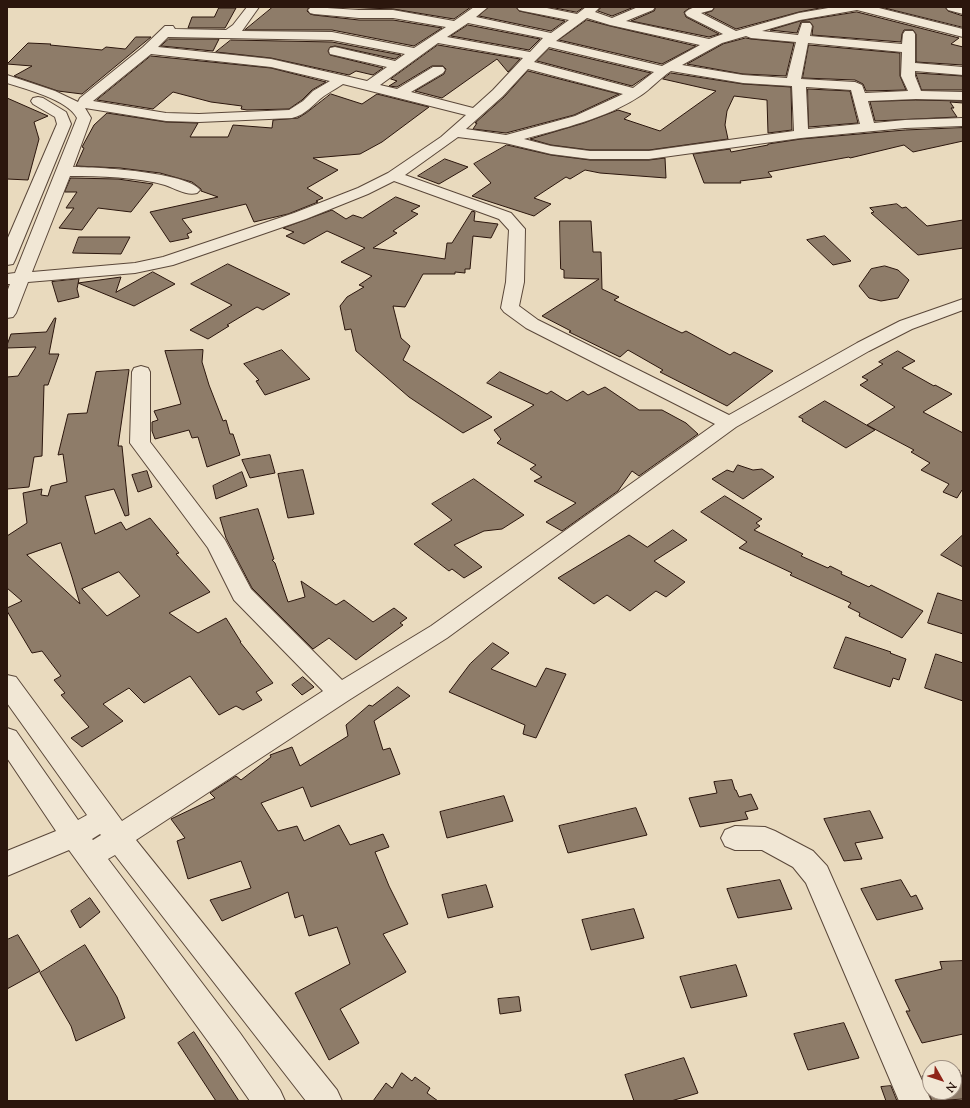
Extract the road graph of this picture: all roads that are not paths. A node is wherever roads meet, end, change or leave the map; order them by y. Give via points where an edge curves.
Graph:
1 (252, 7) edge
2 (481, 7) edge
3 (523, 7) edge
4 (650, 7) edge
5 (708, 7) edge
6 (854, 7) edge
7 (860, 7) edge
8 (952, 7) edge
9 (314, 10) dead end
10 (344, 10) edge
11 (963, 10) edge
12 (808, 12) edge
13 (586, 13) edge
14 (910, 20) junction
15 (615, 21) junction
16 (461, 22) junction
17 (963, 33) edge
18 (229, 34) junction
19 (738, 34) junction
20 (265, 36) junction
21 (437, 39) junction
22 (550, 39) junction
23 (802, 40) junction
24 (710, 43) junction
25 (909, 49) junction
26 (148, 50) junction
27 (416, 52) junction
28 (529, 60) junction
29 (396, 65) junction
30 (908, 66) junction
31 (666, 68) junction
32 (438, 70) dead end
33 (963, 71) edge
34 (7, 79) edge
35 (342, 80) junction
36 (796, 82) junction
37 (369, 86) junction
38 (7, 89) edge
39 (635, 93) junction
40 (400, 94) junction
41 (916, 95) junction
42 (963, 96) edge
43 (860, 97) junction
44 (476, 113) junction
45 (963, 122) edge
46 (868, 128) junction
47 (455, 132) junction
48 (801, 134) junction
49 (505, 139) junction
50 (64, 172) junction
51 (393, 176) junction
52 (192, 190) dead end
53 (7, 260) edge
54 (14, 279) edge
55 (963, 304) edge
56 (7, 313) edge
57 (141, 372) dead end
58 (729, 423) junction
59 (7, 684) edge
60 (340, 693) junction
61 (7, 738) edge
62 (111, 829) junction
63 (734, 838) dead end
64 (81, 847) junction
65 (7, 864) edge
66 (269, 1101) edge
67 (326, 1101) edge
68 (915, 1101) edge

1 - 18 street via 238,28
2 - 16 street
3 - 13 street
4 - 15 street
5 - 19 street via 691,13
6 - 12 street
7 - 14 street
8 - 11 street
9 - 10 street
10 - 16 street
12 - 19 street
12 - 23 street
13 - 15 street
13 - 22 street
14 - 17 street
14 - 25 street
15 - 24 street
16 - 21 street
16 - 22 street
18 - 20 street
18 - 26 street via 168,31
19 - 23 street
19 - 24 street
20 - 27 street via 332,36
20 - 29 street
21 - 27 street
21 - 28 street
22 - 28 street
22 - 31 street
23 - 25 street
23 - 36 street
24 - 31 street
25 - 30 street
26 - 35 street via 271,63
26 - 35 street via 84,104 166,117 292,114
27 - 29 street
28 - 39 street
28 - 44 street
29 - 37 street
30 - 33 street
30 - 41 street via 908,76
31 - 36 street via 743,79
31 - 39 street
32 - 40 street
34 - 50 street via 61,99 83,115
35 - 37 street
36 - 43 street via 855,86
36 - 48 street
37 - 40 street
38 - 53 street via 52,108 62,115 64,124
39 - 49 street via 613,106 580,118
40 - 44 street
41 - 42 street
41 - 43 street
43 - 46 street
44 - 47 street
45 - 46 street
46 - 48 street
47 - 49 street
47 - 51 street
48 - 49 street via 649,155 590,155 551,150
50 - 52 street via 122,172 163,179
50 - 54 street
51 - 54 street via 300,216 167,261 135,268
51 - 58 street via 505,216 517,229 515,282 510,308 526,320
54 - 56 street
55 - 58 street via 906,325
57 - 60 street via 140,443 217,545 242,594
58 - 60 street via 439,632
59 - 62 street
60 - 62 street
61 - 64 street
62 - 64 street
62 - 67 street
63 - 68 street via 764,839 803,859 817,875
64 - 65 street
64 - 66 street

